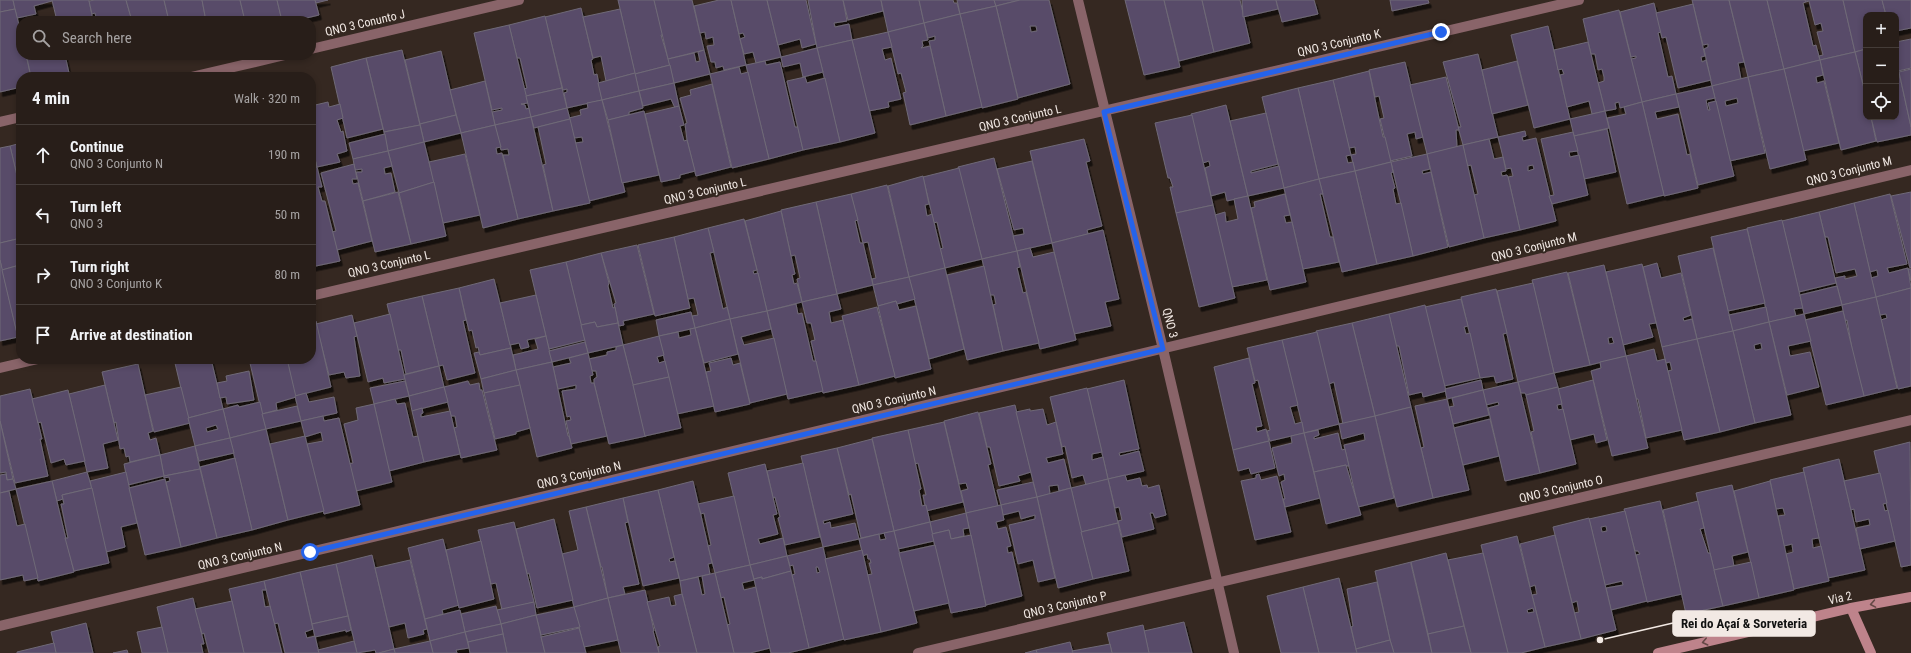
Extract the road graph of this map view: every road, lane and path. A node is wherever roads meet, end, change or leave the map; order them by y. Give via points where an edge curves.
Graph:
1 (519, 0) edge
2 (1078, 0) edge
3 (1579, 0) edge
4 (316, 48) edge
5 (264, 60) edge
6 (212, 72) edge
7 (1104, 112) junction
8 (16, 118) edge
9 (0, 122) edge
10 (1911, 170) edge
11 (316, 295) edge
12 (1163, 349) junction
13 (17, 364) edge
14 (0, 368) edge
15 (1911, 420) edge
16 (1218, 583) junction
17 (1911, 597) edge
18 (1851, 608) junction
19 (0, 626) edge
20 (918, 653) edge
21 (1234, 653) edge
22 (1658, 653) edge
23 (1870, 653) edge

1 - 4 street, QNO 3 Conunto J
2 - 7 street, QNO 3
3 - 7 street, QNO 3 Conjunto K
5 - 6 street
7 - 11 street, QNO 3 Conjunto L
7 - 12 street, QNO 3
8 - 9 street
10 - 12 street, QNO 3 Conjunto M
12 - 16 street, QNO 3
12 - 19 street, QNO 3 Conjunto N
13 - 14 street
15 - 16 street, QNO 3 Conjunto O
16 - 20 street, QNO 3 Conjunto P
16 - 21 street, QNO 3
17 -> 18 main road, Via 2
18 -> 22 main road, Via 2
18 - 23 main road

